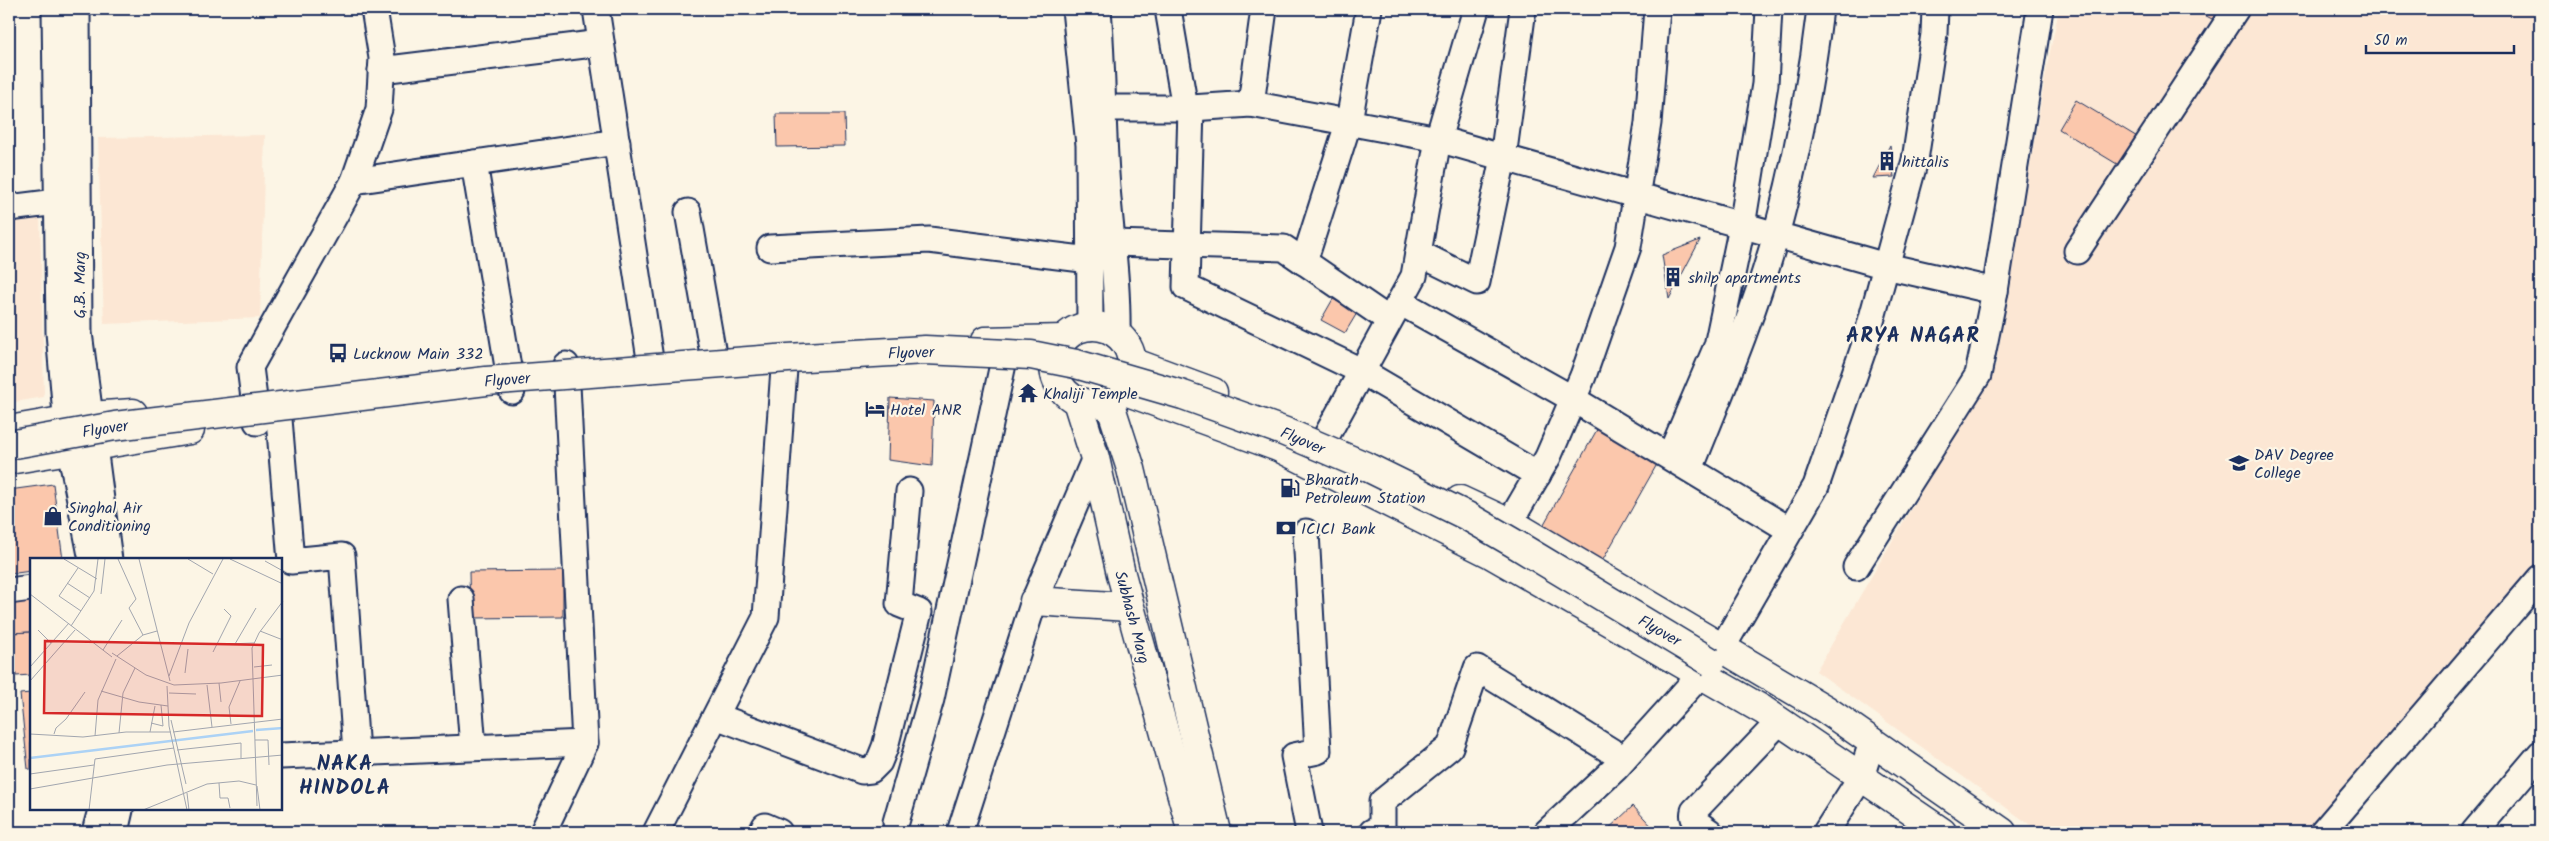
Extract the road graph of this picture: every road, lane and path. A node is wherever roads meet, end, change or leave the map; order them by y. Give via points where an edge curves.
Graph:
1 (55, 9) edge
2 (77, 9) edge
3 (374, 9) edge
4 (596, 9) edge
5 (1075, 9) edge
6 (1098, 9) edge
7 (1168, 9) edge
8 (1264, 9) edge
9 (1369, 9) edge
10 (1476, 9) edge
11 (1524, 9) edge
12 (1658, 9) edge
13 (1769, 9) edge
14 (1820, 9) edge
15 (1935, 9) edge
16 (2040, 9) edge
17 (2236, 9) edge
18 (601, 43) junction
19 (381, 70) junction
20 (1251, 104) junction
21 (1104, 108) junction
22 (1188, 108) junction
23 (1349, 121) junction
24 (1438, 139) junction
25 (617, 142) junction
26 (1503, 158) junction
27 (474, 163) junction
28 (354, 181) junction
29 (1636, 196) junction
30 (67, 201) junction
31 (9, 208) edge
32 (688, 212) dead end
33 (1742, 226) junction
34 (1776, 236) junction
35 (1113, 243) junction
36 (1188, 244) junction
37 (770, 248) dead end
38 (2077, 251) dead end
39 (1418, 253) junction
40 (1090, 260) junction
41 (1304, 262) junction
42 (1886, 266) junction
43 (1995, 291) junction
44 (1395, 311) junction
45 (1090, 327) junction
46 (1117, 335) junction
47 (1064, 340) junction
48 (713, 354) junction
49 (650, 359) junction
50 (1132, 362) junction
51 (1004, 364) junction
52 (784, 369) junction
53 (1054, 370) junction
54 (1361, 371) junction
55 (566, 375) junction
56 (510, 380) junction
57 (1116, 395) junction
58 (1573, 400) junction
59 (1077, 401) junction
60 (264, 415) junction
61 (78, 418) junction
62 (9, 430) edge
63 (1325, 438) junction
64 (9, 444) edge
65 (82, 447) junction
66 (1095, 458) junction
67 (9, 460) edge
68 (1680, 463) junction
69 (1311, 464) junction
70 (1538, 475) junction
71 (909, 491) dead end
72 (1510, 523) junction
73 (1790, 530) junction
74 (1306, 532) dead end
75 (1491, 554) junction
76 (92, 558) edge
77 (109, 558) edge
78 (1856, 567) dead end
79 (2540, 578) edge
80 (30, 588) edge
81 (9, 591) edge
82 (461, 598) dead end
83 (1034, 601) junction
84 (1130, 606) junction
85 (1711, 661) junction
86 (1743, 682) junction
87 (1791, 689) junction
88 (716, 716) junction
89 (1775, 718) junction
90 (1872, 742) junction
91 (585, 743) junction
92 (473, 747) junction
93 (356, 752) junction
94 (2540, 754) edge
95 (282, 756) edge
96 (1624, 759) junction
97 (1861, 777) junction
98 (101, 811) edge
99 (120, 811) edge
100 (896, 822) dead end
101 (2488, 827) edge
102 (95, 832) edge
103 (115, 832) edge
104 (543, 832) edge
105 (656, 832) edge
106 (762, 832) edge
107 (779, 832) edge
108 (960, 832) edge
109 (1192, 832) edge
110 (1217, 832) edge
111 (1308, 832) edge
112 (1372, 832) edge
113 (1547, 832) edge
114 (1710, 832) edge
115 (1826, 832) edge
116 (1942, 832) edge
117 (2002, 832) edge
118 (2322, 832) edge

1 - 30 street
2 - 30 street
3 - 19 street
4 - 18 street
5 - 40 street via 1089,145
6 - 21 street
7 - 22 street
8 - 20 street
9 - 23 street
10 - 24 street
11 - 26 street
12 - 29 street via 1648,123
13 - 33 street via 1765,84
14 - 34 street via 1810,86
15 - 42 street via 1915,160
16 - 43 street
17 - 38 street
18 - 19 street
18 - 25 street
19 - 28 street via 379,109
20 - 22 street
20 - 23 street
21 - 22 street
21 - 35 street
22 - 36 street
23 - 24 street
23 - 41 street
24 - 26 street
24 - 39 street
25 - 27 street
25 - 49 street
26 - 29 street
26 - 39 street via 1477,282
27 - 28 street
27 - 56 street
28 - 60 street via 250,368
29 - 33 street
29 - 58 street via 1628,247
30 - 31 street
30 - 61 street via 60,332
32 - 48 street
33 - 34 street
33 - 68 street via 1717,346
34 - 42 street
34 - 68 street via 1739,347
35 - 36 street
35 - 46 street via 1118,287
36 - 41 street via 1284,248
36 - 54 street via 1186,286
37 - 40 street via 929,240
39 - 44 street via 1414,276
40 - 45 street
41 - 44 street
42 - 43 street
42 - 73 street via 1864,347 1816,486
43 - 78 street via 1978,375
44 - 54 street
44 - 58 street
45 - 46 main road via 1109,330
45 - 47 main road via 1071,333
46 - 50 main road via 1125,342
47 - 48 main road via 907,341
47 - 53 main road via 1058,349
48 - 49 main road
49 - 55 main road
50 - 57 main road via 1130,376
50 - 63 main road
51 - 52 main road via 912,360
51 - 53 main road
51 - 100 street via 931,700
52 - 55 main road
52 - 88 street via 766,617
53 - 59 main road via 1062,388
54 - 63 street
54 - 70 street
55 - 56 main road
55 - 91 street
56 - 60 main road
57 - 59 main road via 1093,404
57 - 69 main road via 1278,447
57 - 110 main road
58 - 68 street
58 - 70 street
59 - 66 main road, Subhash Marg
60 - 61 main road
60 - 65 main road
60 - 93 street via 291,560 342,556
61 - 62 main road
61 - 65 street
63 - 69 street
63 - 72 main road
64 - 85 main road, Flyover, bridge via 115,426 496,380 925,350 1031,355 1076,364 1182,395 1284,431 1365,466 1467,516
65 - 67 main road
65 - 76 street
65 - 77 street
66 - 83 street
66 - 84 main road, Subhash Marg
68 - 73 street
69 - 75 main road
70 - 72 street
71 - 88 street via 899,604 919,612 879,762 871,770 862,771
72 - 75 street
72 - 85 main road
73 - 85 street
74 - 111 street via 1318,751 1294,756
75 - 85 main road
79 - 118 street
80 - 81 street
82 - 92 street
83 - 84 main road
83 - 108 street
84 - 109 main road, Subhash Marg
85 - 86 main road, Flyover
85 - 87 main road
85 - 89 main road
85 - 96 street
86 - 87 main road, Flyover
86 - 89 main road, Flyover
87 - 90 main road
88 - 105 street
89 - 97 main road
89 - 114 street via 1694,811 1695,822
90 - 97 street
90 - 117 main road
91 - 92 street
91 - 104 street
92 - 93 street
93 - 95 street
94 - 101 street
96 - 112 street via 1477,668 1450,748 1382,802 1382,827
96 - 113 street
97 - 115 street
97 - 116 main road
98 - 102 street
99 - 103 street
106 - 107 street via 764,826

